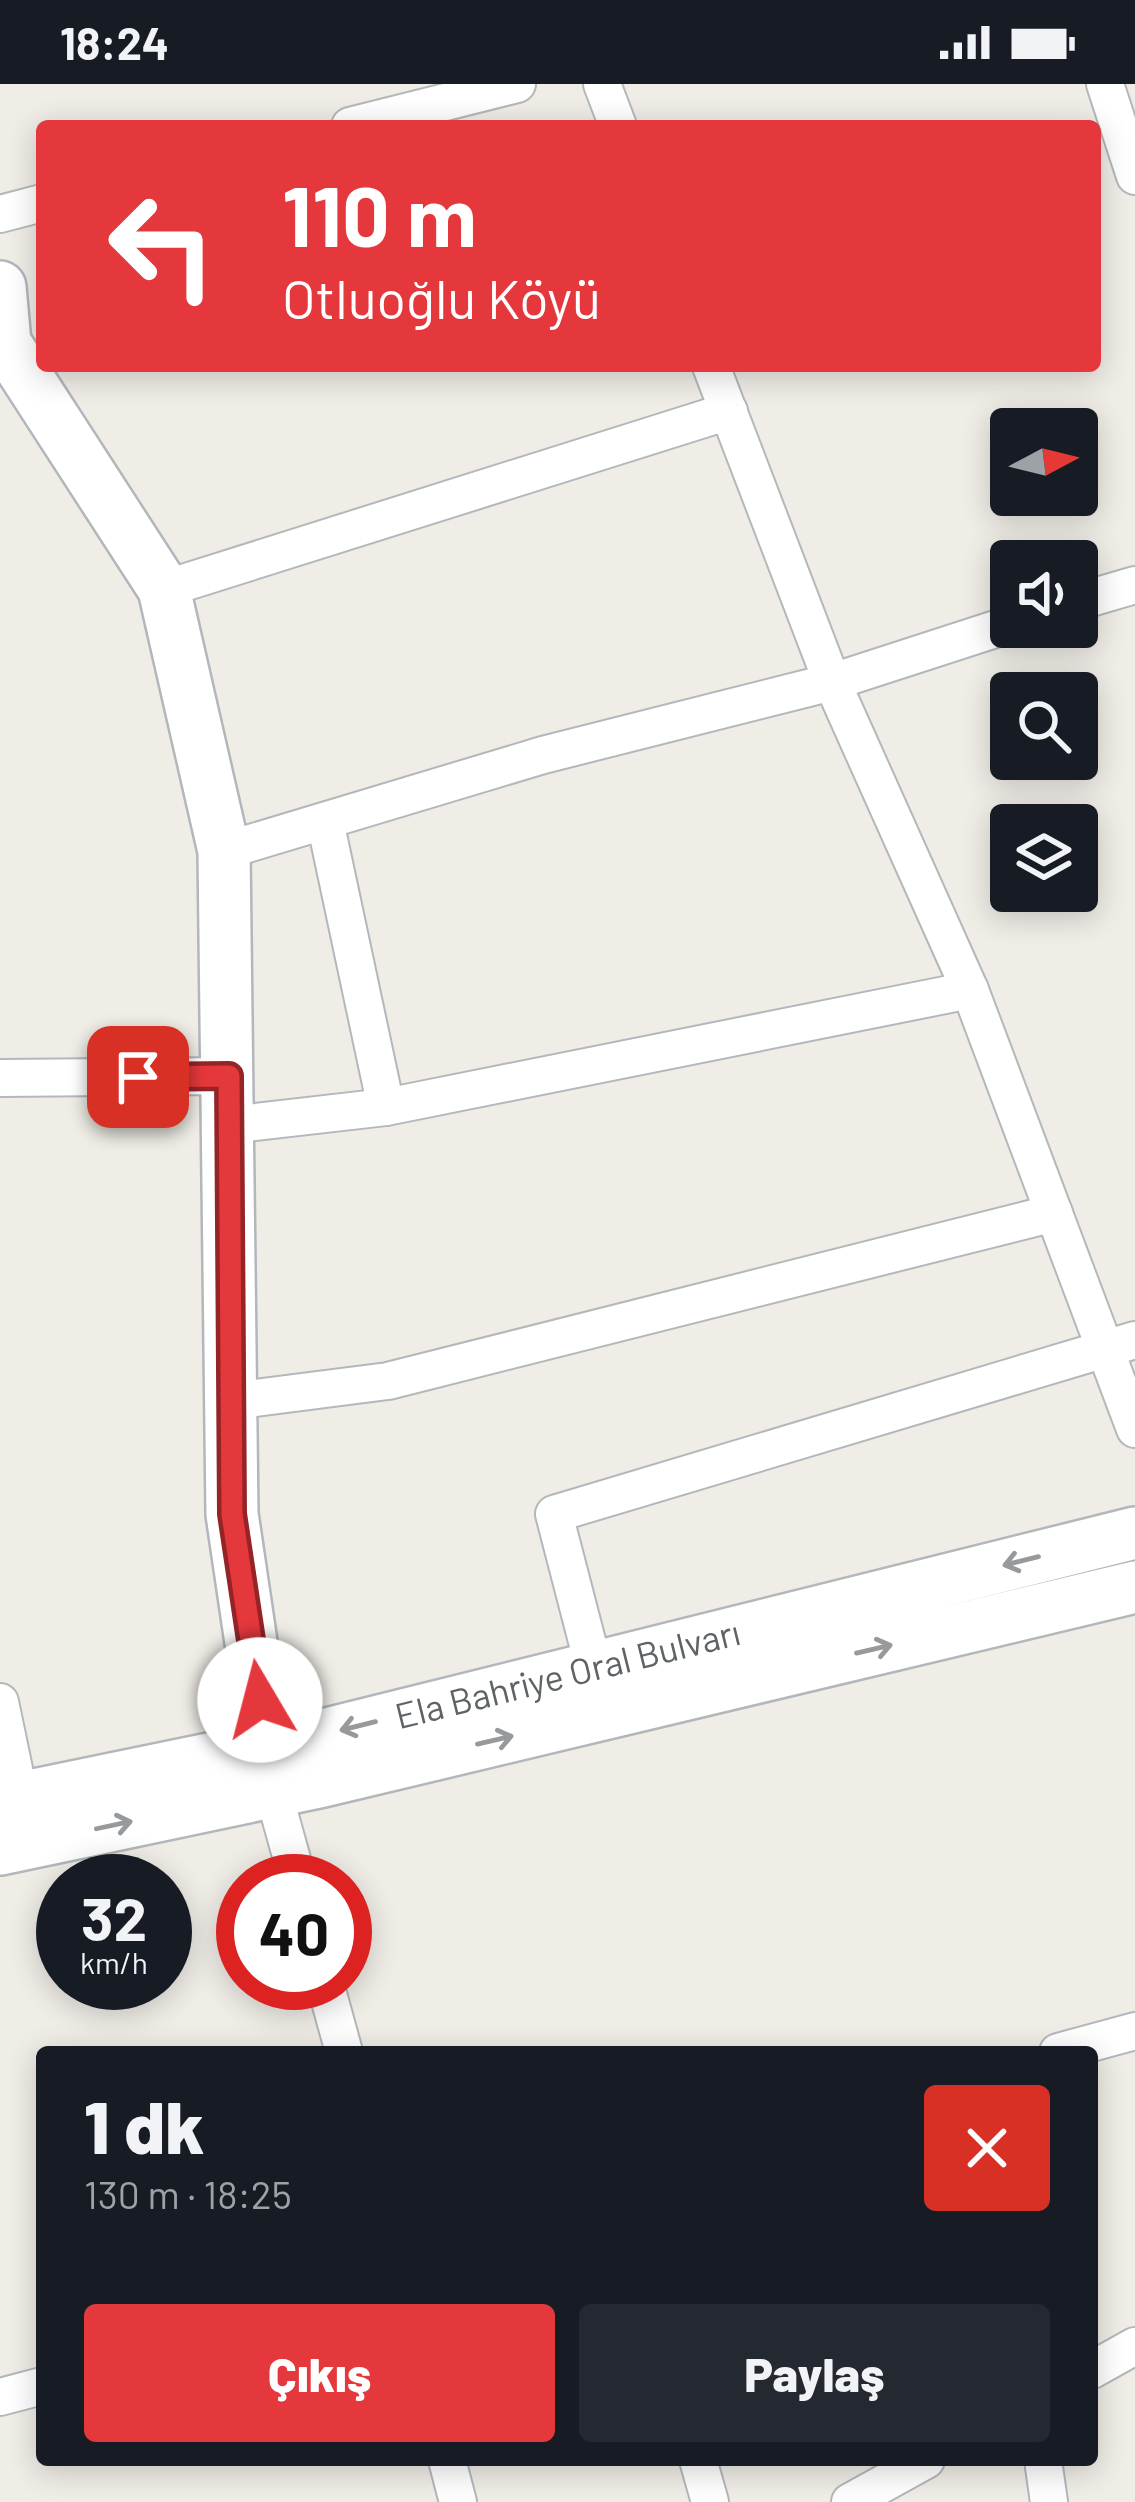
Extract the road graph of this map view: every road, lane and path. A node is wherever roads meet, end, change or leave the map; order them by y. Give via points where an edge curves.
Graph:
1 (517, 84) edge
2 (602, 84) edge
3 (1106, 84) edge
4 (374, 120) edge
5 (616, 120) edge
6 (1135, 176) edge
7 (36, 205) edge
8 (0, 214) edge
9 (0, 286) edge
10 (3, 344) edge
11 (713, 372) edge
12 (728, 411) junction
13 (1135, 585) edge
14 (164, 589) junction
15 (1098, 596) edge
16 (990, 631) edge
17 (832, 682) junction
18 (325, 821) junction
19 (224, 850) junction
20 (970, 990) junction
21 (0, 1078) edge
22 (229, 1101) junction
23 (386, 1107) junction
24 (1054, 1214) junction
25 (1121, 1343) edge
26 (232, 1401) junction
27 (1135, 1430) edge
28 (1135, 1533) edge
29 (1135, 1587) edge
30 (594, 1668) junction
31 (0, 1702) edge
32 (270, 1769) junction
33 (10, 1800) edge
34 (0, 1849) edge
35 (291, 1854) edge
36 (333, 2010) edge
37 (1135, 2031) edge
38 (342, 2046) edge
39 (1080, 2046) edge
40 (1135, 2346) edge
41 (1098, 2367) edge
42 (36, 2388) edge
43 (0, 2397) edge
44 (449, 2466) edge
45 (700, 2466) edge
46 (915, 2466) edge
47 (1044, 2466) edge
48 (458, 2502) edge
49 (710, 2502) edge
50 (850, 2502) edge
51 (1049, 2502) edge

1 - 4 street
2 - 5 street
3 - 6 street
7 - 8 street
9 - 10 main road
10 - 14 main road
11 - 12 street
12 - 14 street
12 - 17 street
13 - 15 street
14 - 19 main road
16 - 17 street
17 - 18 street via 543,755
17 - 20 street
18 - 19 street
18 - 23 street
19 - 22 main road
20 - 23 street
20 - 24 street
21 - 22 street
22 - 23 street
22 - 26 main road
24 - 25 street
24 - 26 street via 388,1381
25 - 27 street
25 - 30 street via 554,1514
26 - 32 main road via 232,1514
28 -> 30 main road, Ela Bahriye Oral Bulvarı
32 -> 29 main road, Ela Bahriye Oral Bulvarı
30 -> 32 main road, Ela Bahriye Oral Bulvarı
31 - 33 street
32 - 33 main road, Ela Bahriye Oral Bulvarı
34 -> 32 main road, Ela Bahriye Oral Bulvarı
32 - 35 street
36 - 38 street
37 - 39 street
40 - 41 street
42 - 43 street
44 - 48 street
45 - 49 street
46 - 50 street
47 - 51 street

